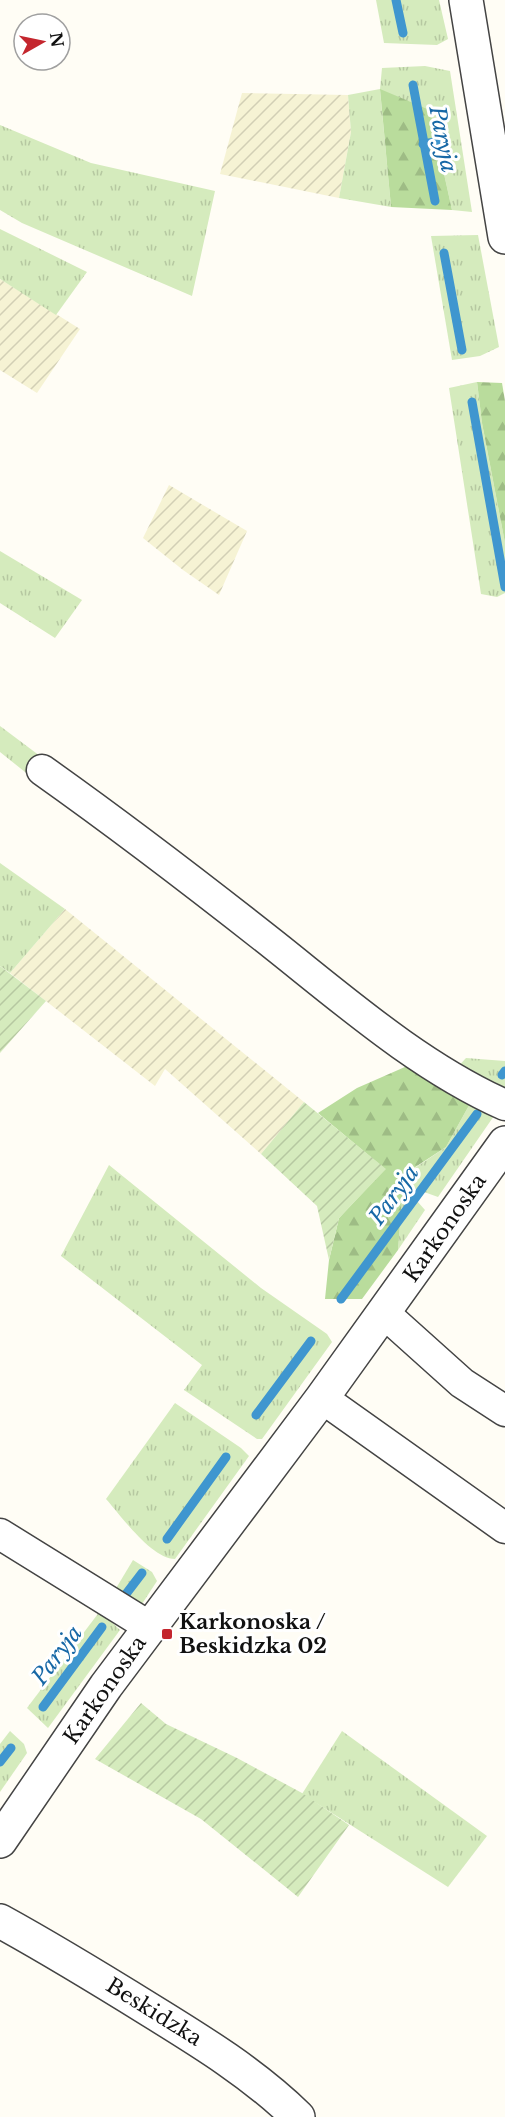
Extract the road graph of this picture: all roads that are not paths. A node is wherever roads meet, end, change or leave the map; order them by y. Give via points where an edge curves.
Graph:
1 (466, 0) edge
2 (499, 158) edge
3 (505, 237) edge
4 (42, 770) dead end
5 (505, 1105) edge
6 (505, 1143) edge
7 (384, 1313) junction
8 (322, 1398) junction
9 (505, 1411) edge
10 (505, 1528) edge
11 (0, 1534) edge
12 (150, 1628) junction
13 (0, 1841) edge
14 (0, 1921) edge
15 (298, 2117) edge

1 - 2 street
2 - 3 street
4 - 5 street via 139,839 370,1022 467,1088
6 - 7 street, Karkonoska
7 - 8 street, Karkonoska
7 - 9 street via 462,1383
8 - 10 street
8 - 12 street, Karkonoska
11 - 12 street
12 - 13 street, Karkonoska
14 - 15 street, Beskidzka via 203,2042 266,2086

